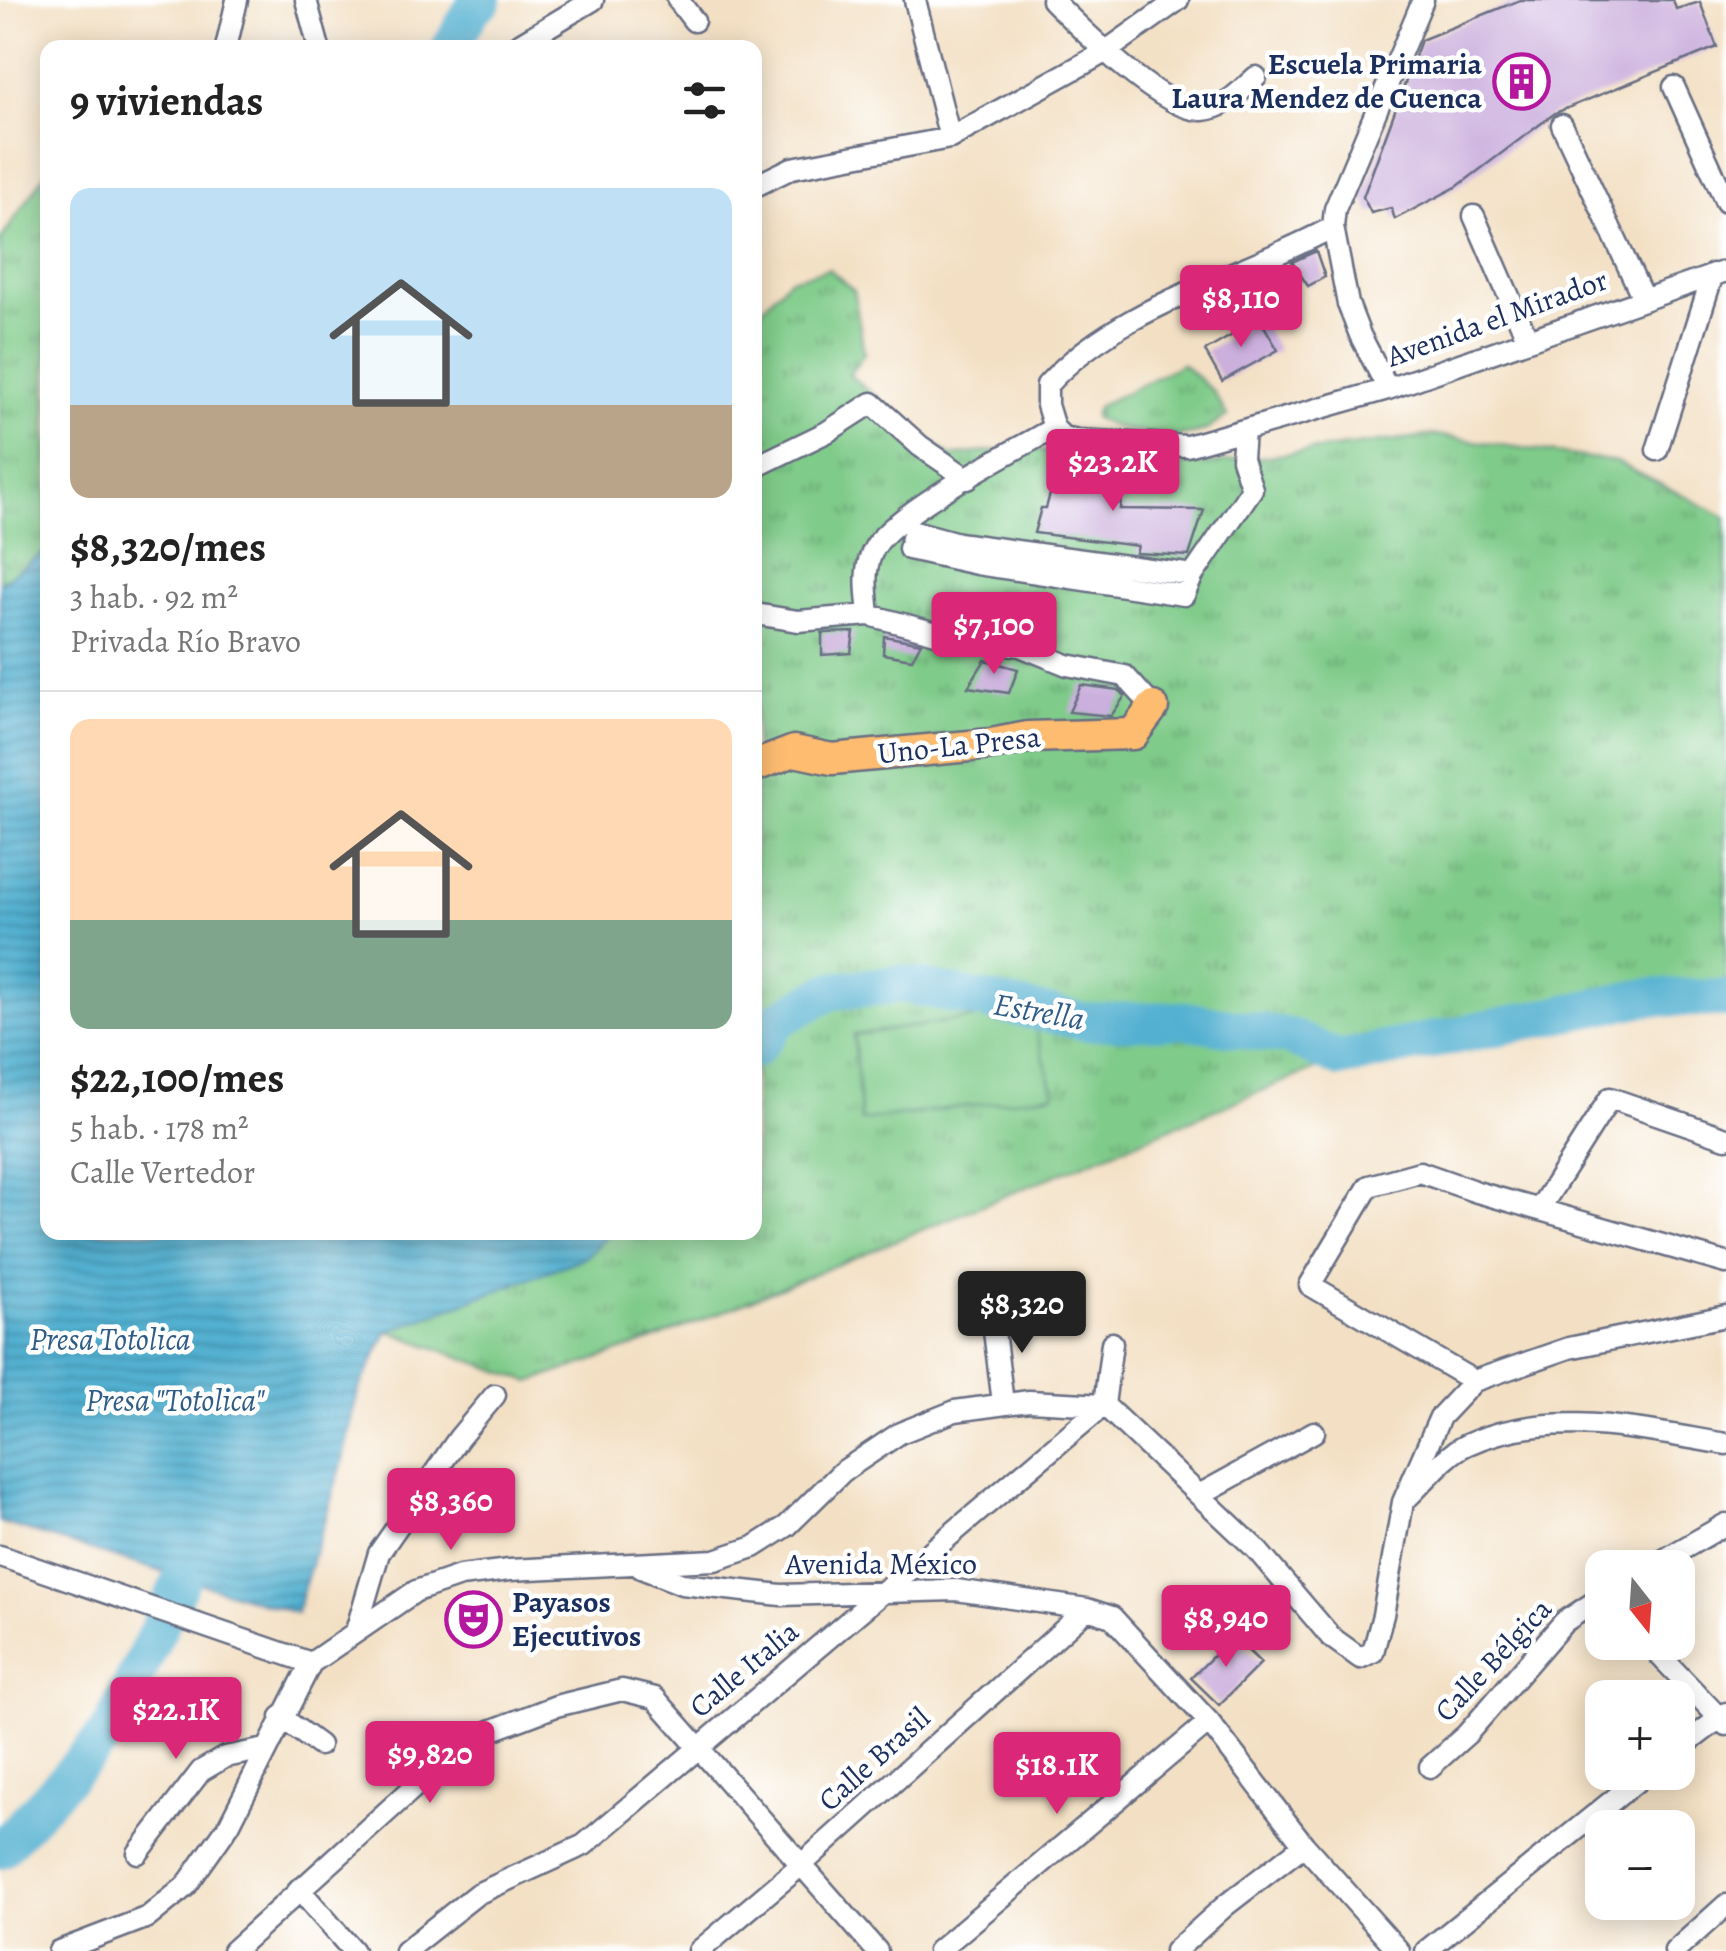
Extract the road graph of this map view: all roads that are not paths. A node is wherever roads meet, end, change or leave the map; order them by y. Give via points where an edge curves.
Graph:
1 (237, 0) edge
2 (306, 0) edge
3 (593, 0) edge
4 (678, 0) edge
5 (915, 0) edge
6 (1052, 0) edge
7 (1178, 0) edge
8 (1423, 0) edge
9 (694, 21) dead end
10 (228, 40) edge
11 (317, 40) edge
12 (526, 40) edge
13 (1105, 52) junction
14 (1256, 76) dead end
15 (1674, 87) dead end
16 (1562, 125) dead end
17 (950, 138) junction
18 (762, 183) edge
19 (1726, 202) edge
20 (1474, 216) dead end
21 (1333, 227) junction
22 (1720, 272) edge
23 (1643, 298) junction
24 (1527, 338) junction
25 (1388, 389) junction
26 (1054, 428) junction
27 (1244, 432) junction
28 (1657, 450) dead end
29 (762, 464) edge
30 (968, 479) junction
31 (1193, 575) junction
32 (762, 615) edge
33 (869, 615) junction
34 (1154, 707) joint
35 (762, 763) edge
36 (1726, 1138) edge
37 (1540, 1208) junction
38 (1726, 1263) edge
39 (992, 1316) dead end
40 (1726, 1316) edge
41 (1112, 1343) dead end
42 (1474, 1381) junction
43 (496, 1395) dead end
44 (1003, 1403) junction
45 (1104, 1406) junction
46 (1314, 1432) dead end
47 (1726, 1444) edge
48 (1199, 1495) junction
49 (1403, 1502) junction
50 (1726, 1524) edge
51 (1681, 1550) edge
52 (0, 1556) edge
53 (632, 1564) junction
54 (888, 1589) junction
55 (1087, 1608) junction
56 (1585, 1608) edge
57 (356, 1630) junction
58 (1665, 1660) edge
59 (310, 1663) junction
60 (281, 1716) junction
61 (1724, 1718) edge
62 (1210, 1722) junction
63 (1695, 1738) edge
64 (319, 1745) dead end
65 (698, 1746) junction
66 (266, 1749) junction
67 (1430, 1767) dead end
68 (1626, 1790) edge
69 (1304, 1845) junction
70 (138, 1853) dead end
71 (800, 1866) junction
72 (299, 1889) junction
73 (1726, 1905) edge
74 (106, 1943) edge
75 (58, 1951) edge
76 (234, 1951) edge
77 (353, 1951) edge
78 (404, 1951) edge
79 (699, 1951) edge
80 (876, 1951) edge
81 (938, 1951) edge
82 (1175, 1951) edge
83 (1399, 1951) edge
84 (1426, 1951) edge
85 (1674, 1951) edge

1 - 10 street
2 - 11 street
3 - 12 street
4 - 9 street
5 - 17 street
6 - 13 street
7 - 13 street
8 - 21 street
13 - 14 street via 1178,105 1202,110 1224,104
13 - 17 street
15 - 19 street
16 - 23 street
17 - 18 street via 792,168
20 - 24 street
21 - 25 street via 1348,304
21 - 26 street via 1174,299 1084,354 1048,385
22 - 23 street, Avenida el Mirador
22 - 28 street
23 - 24 street, Avenida el Mirador
24 - 25 street, Avenida el Mirador
25 - 27 street, Avenida el Mirador
26 - 27 street, Avenida el Mirador via 1078,440 1187,446
26 - 30 street
27 - 31 street via 1242,459 1252,488
29 - 30 street via 872,403
30 - 33 street via 904,516 875,546 866,576
31 - 31 street via 1184,595 909,549 914,530
32 - 33 street via 798,622
33 - 34 street via 1125,676
34 - 35 highway, Uno-La Presa via 1133,734 1028,737 832,759 794,751
36 - 37 street via 1610,1098
37 - 38 street
37 - 42 street via 1420,1172 1368,1186 1310,1285
39 - 44 street
40 - 42 street via 1570,1348
41 - 45 street
42 - 49 street via 1440,1418
43 - 57 street via 379,1553
44 - 45 street
44 - 53 street via 900,1432 754,1547 716,1560
45 - 48 street
45 - 54 street, Calle Italia
46 - 48 street
47 - 49 street via 1574,1422 1524,1426 1462,1446
48 - 49 street via 1256,1548 1331,1637 1360,1658 1374,1652
50 - 51 street
52 - 59 street
53 - 54 street, Avenida México via 682,1584 781,1594
53 - 57 street via 460,1576 416,1591
54 - 55 street, Avenida México via 956,1590
54 - 65 street, Calle Italia
55 - 62 street, Avenida México via 1112,1617
55 - 71 street, Calle Brasil
56 - 67 street, Calle Bélgica via 1564,1622
57 - 59 street
58 - 61 street
59 - 60 street
60 - 64 street
60 - 66 street
61 - 63 street
62 - 69 street, Avenida México
62 - 81 street
65 - 71 street
65 - 72 street via 655,1698 622,1690 556,1706 490,1731 422,1780
65 - 78 street, Calle Italia via 584,1844 477,1894
66 - 70 street via 225,1756 200,1771
66 - 74 street via 229,1825 186,1886
68 - 84 street
69 - 82 street
69 - 83 street, Avenida México
71 - 79 street, Calle Brasil
71 - 80 street
72 - 76 street
72 - 77 street
73 - 85 street
74 - 75 street

